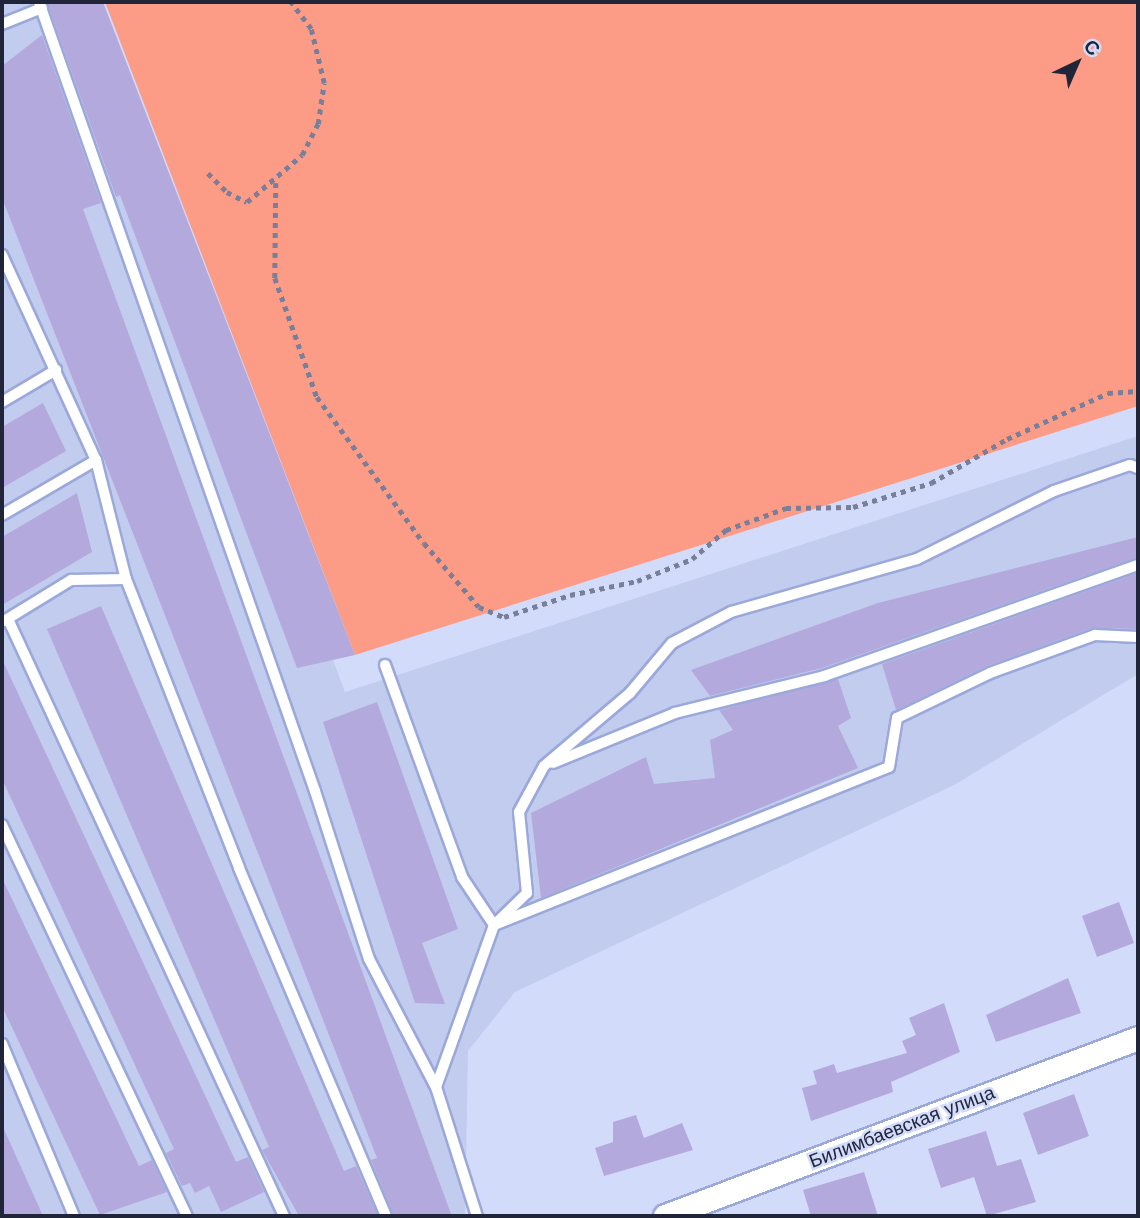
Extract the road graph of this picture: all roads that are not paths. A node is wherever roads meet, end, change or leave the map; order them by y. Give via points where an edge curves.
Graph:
1 (40, 5) edge
2 (2, 24) edge
3 (2, 255) edge
4 (6, 271) edge
5 (55, 370) junction
6 (2, 402) edge
7 (96, 460) junction
8 (1138, 468) edge
9 (2, 514) edge
10 (1138, 565) edge
11 (126, 579) junction
12 (5, 621) edge
13 (1138, 637) edge
14 (385, 665) dead end
15 (544, 766) junction
16 (2, 825) edge
17 (494, 925) junction
18 (1138, 1038) edge
19 (2, 1044) edge
20 (436, 1087) junction
21 (74, 1216) edge
22 (187, 1216) edge
23 (284, 1216) edge
24 (386, 1216) edge
25 (477, 1216) edge
26 (665, 1216) edge

1 - 2 lane
1 - 20 lane via 369,959
3 - 4 lane
4 - 5 lane
5 - 6 lane
5 - 7 lane
7 - 9 lane
7 - 11 lane
8 - 15 lane via 1130,465 1055,491 917,559 731,612 672,643 630,693
10 - 15 lane via 824,676 675,713
11 - 12 lane via 71,580
11 - 24 lane via 239,868
12 - 23 lane
13 - 17 lane via 1095,635 990,673 897,719 889,767
14 - 17 lane via 461,877
15 - 17 lane via 519,812 527,893
16 - 22 lane
17 - 20 lane
18 - 26 street, Билимбаевская улица
19 - 21 lane
20 - 25 lane

